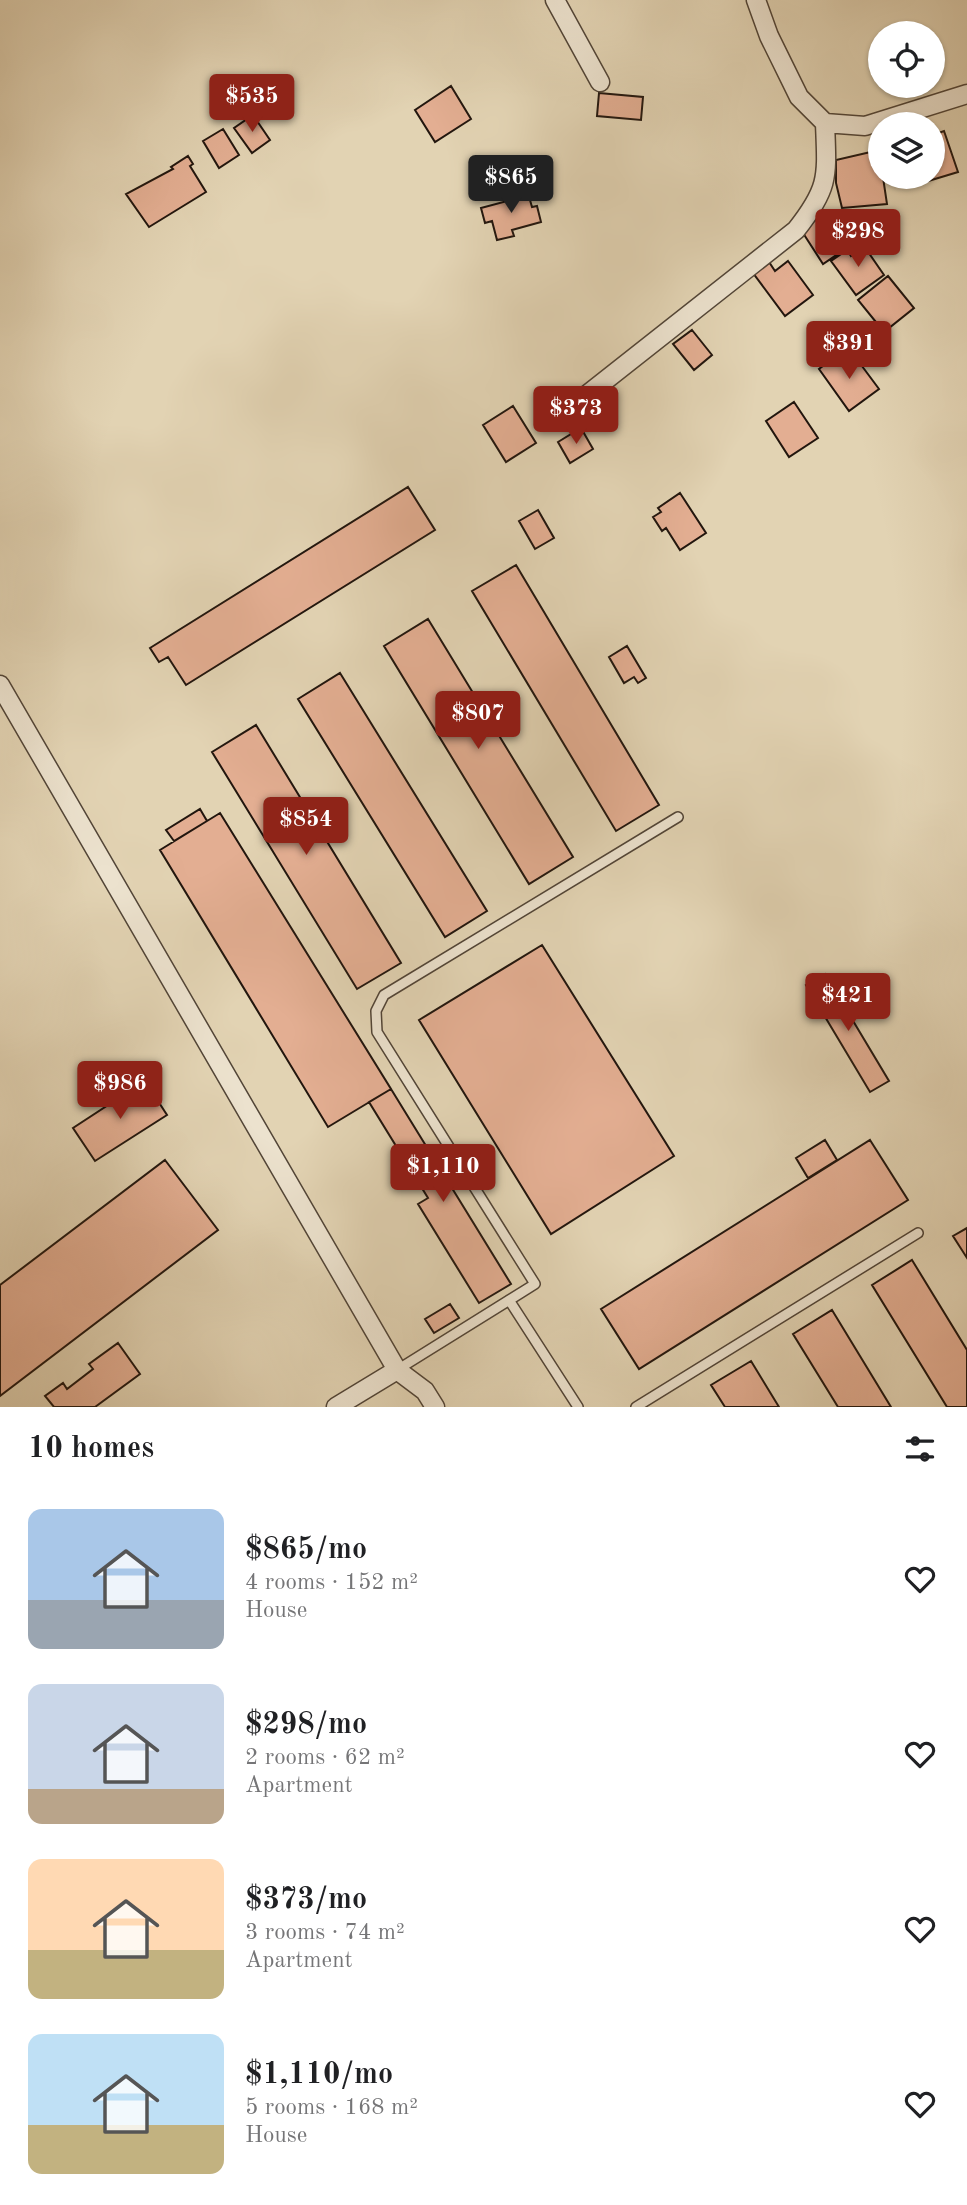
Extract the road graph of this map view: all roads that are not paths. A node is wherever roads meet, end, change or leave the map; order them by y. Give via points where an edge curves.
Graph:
1 (555, 0) edge
2 (756, 0) edge
3 (600, 82) dead end
4 (967, 94) edge
5 (825, 123) junction
6 (569, 409) dead end
7 (0, 685) edge
8 (678, 817) dead end
9 (918, 1233) dead end
10 (509, 1300) junction
11 (397, 1370) junction
12 (336, 1407) edge
13 (435, 1407) edge
14 (578, 1407) edge
15 (636, 1407) edge

1 - 3 street
2 - 5 street via 799,97
4 - 5 street via 866,126
5 - 6 street via 827,171 819,200 796,230
7 - 11 street
8 - 10 lane via 384,995 376,1011 377,1032 535,1284
9 - 15 lane
10 - 11 lane
10 - 14 lane
11 - 12 street
11 - 13 street via 425,1391

